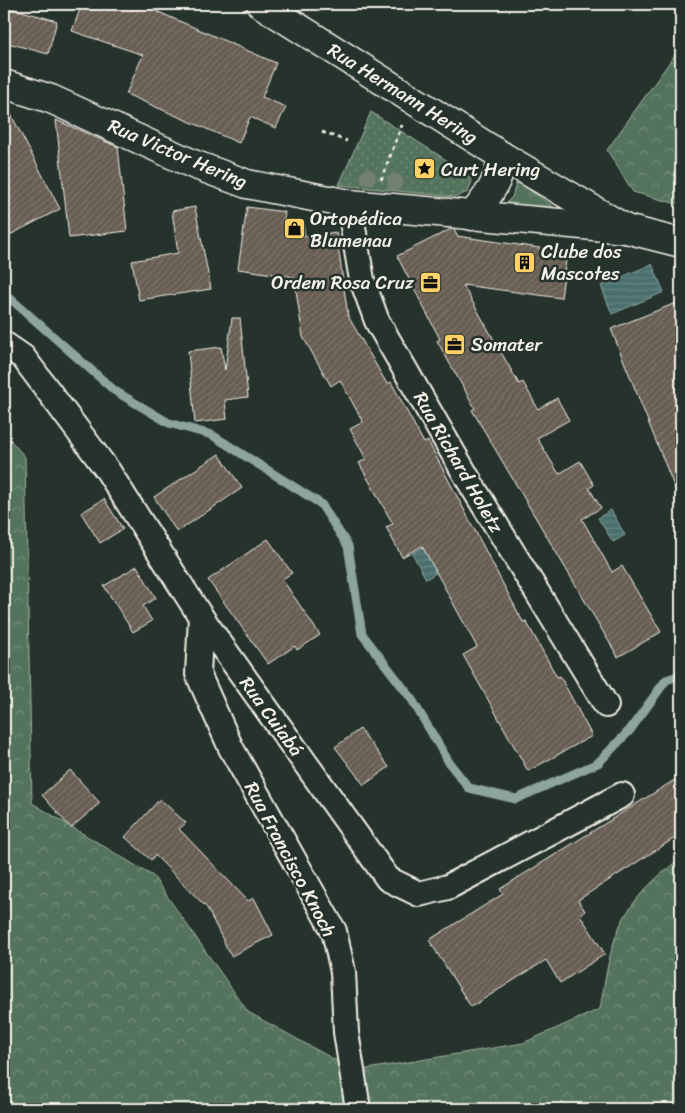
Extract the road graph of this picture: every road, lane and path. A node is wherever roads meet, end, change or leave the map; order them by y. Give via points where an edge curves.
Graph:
1 (261, 4) edge
2 (4, 84) edge
3 (412, 99) junction
4 (322, 132) dead end
5 (346, 141) dead end
6 (502, 156) junction
7 (361, 205) junction
8 (472, 216) junction
9 (626, 229) junction
10 (681, 243) edge
11 (4, 344) edge
12 (200, 617) junction
13 (606, 705) dead end
14 (622, 795) dead end
15 (358, 1109) edge

1 - 3 street, Rua Hermann Hering
2 - 7 street, Rua Victor Hering via 51,99 193,164 247,184
3 - 6 street, Rua Hermann Hering
3 - 7 path
4 - 5 path
6 - 8 street via 496,185
6 - 9 street, Rua Hermann Hering
7 - 8 street, Rua Victor Hering
7 - 13 street, Rua Richard Holetz via 362,280 377,321 471,484
8 - 9 street, Rua Victor Hering
9 - 10 street, Rua Hermann Hering
11 - 12 street, Rua Cuiabá via 22,357 108,471
12 - 14 street, Rua Cuiabá via 388,879 419,894 448,887
12 - 15 street, Rua Francisco Knoch via 198,674 231,748 334,931 343,972 346,1032

